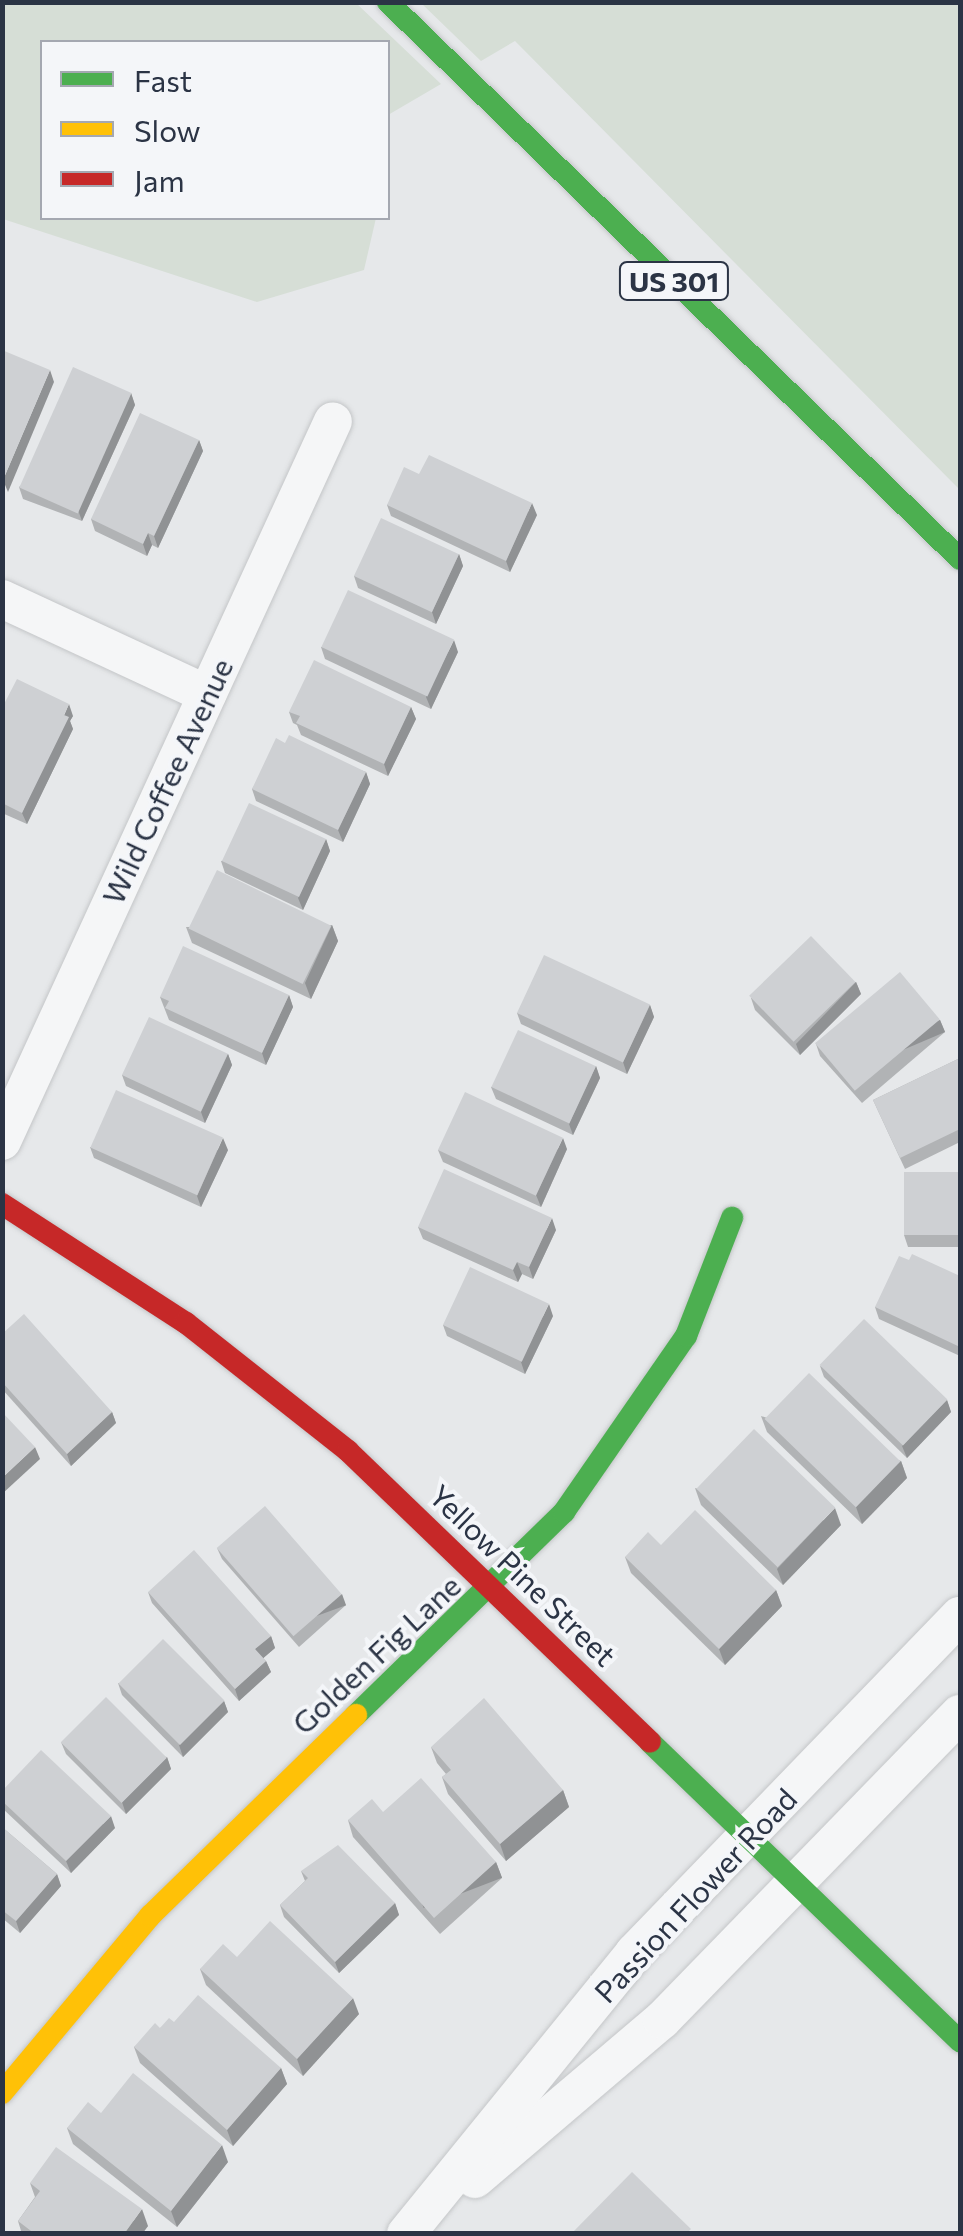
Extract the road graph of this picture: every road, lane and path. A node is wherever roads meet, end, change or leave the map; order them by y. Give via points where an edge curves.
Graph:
1 (388, 2) edge
2 (333, 421) dead end
3 (960, 558) edge
4 (2, 600) edge
5 (207, 694) junction
6 (2, 1141) edge
7 (2, 1204) edge
8 (732, 1218) dead end
9 (492, 1586) junction
10 (960, 1616) edge
11 (960, 1714) edge
12 (748, 1836) junction
13 (798, 1884) junction
14 (960, 2041) edge
15 (2, 2093) edge
16 (409, 2234) edge

1 - 3 street, US 301
2 - 5 street, Wild Coffee Avenue
4 - 5 street
5 - 6 street, Wild Coffee Avenue
7 - 9 street, Yellow Pine Street via 104,1266 261,1380
8 - 9 street, Golden Fig Lane via 701,1303 668,1366 564,1512
9 - 12 street, Yellow Pine Street
9 - 15 street, Golden Fig Lane via 150,1916
10 - 12 street, Passion Flower Road
11 - 13 street, Passion Flower Road
12 - 13 street, Yellow Pine Street
12 - 16 street, Passion Flower Road via 634,1953
13 - 14 street, Yellow Pine Street
13 - 16 street, Passion Flower Road via 662,2020

